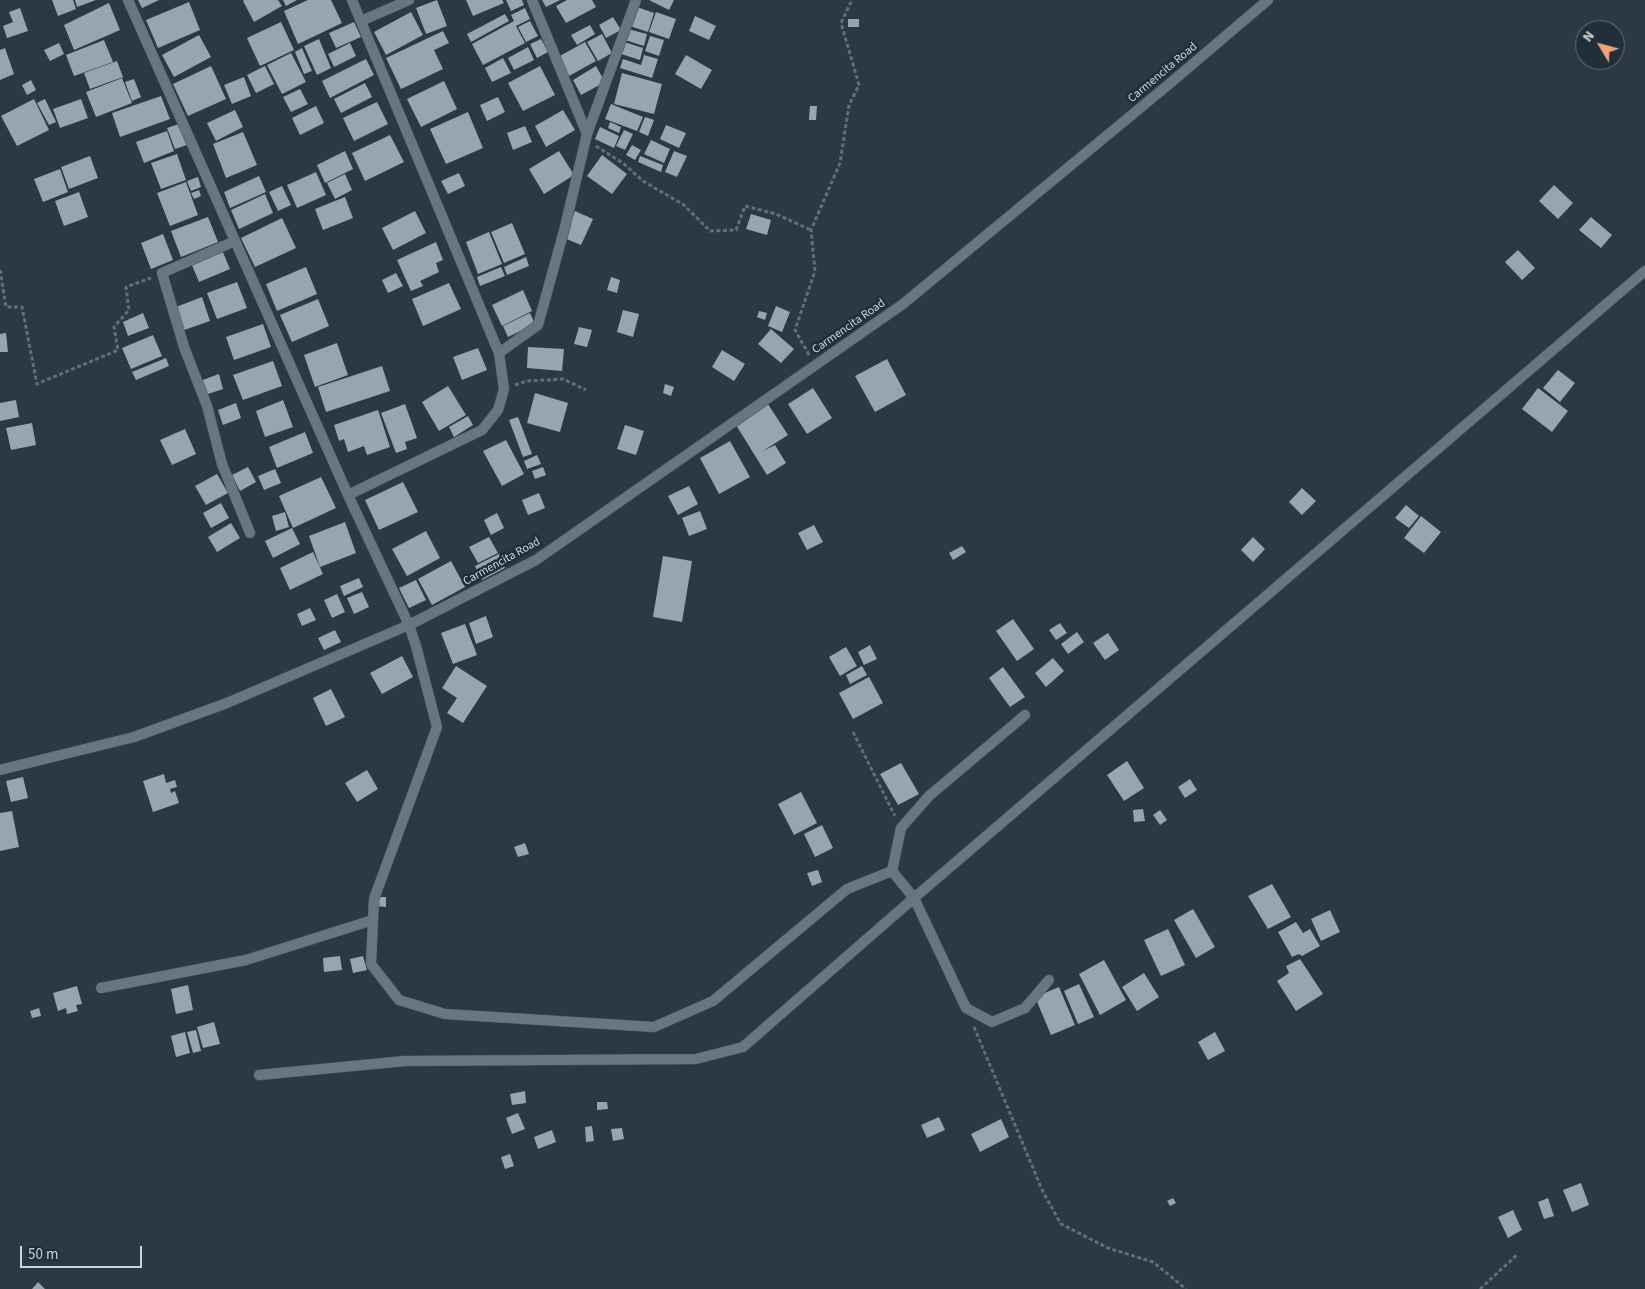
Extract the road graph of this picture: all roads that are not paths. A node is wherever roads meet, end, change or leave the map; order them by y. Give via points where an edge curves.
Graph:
1 (128, 0) edge
2 (352, 0) edge
3 (409, 0) edge
4 (532, 0) edge
5 (636, 0) edge
6 (1268, 0) edge
7 (361, 21) junction
8 (586, 134) junction
9 (235, 241) junction
10 (1645, 271) edge
11 (499, 353) junction
12 (348, 495) junction
13 (250, 533) dead end
14 (409, 625) junction
15 (1025, 715) dead end
16 (0, 770) edge
17 (892, 871) junction
18 (914, 898) junction
19 (373, 920) junction
20 (1049, 980) dead end
21 (102, 988) dead end
22 (259, 1075) dead end

1 - 9 street
2 - 7 street
3 - 7 street
4 - 8 street
5 - 8 street
6 - 14 street, Carmencita Road via 903,304 536,560
7 - 11 street
8 - 11 street via 538,325
9 - 12 street
9 - 13 street via 162,274 184,348 207,406 222,464
10 - 18 street
11 - 12 street via 504,389 498,410 482,430
12 - 14 street
14 - 16 street, Carmencita Road via 227,703 134,737
14 - 19 street via 437,727 374,899
15 - 17 street via 929,796 901,828
17 - 18 street
17 - 19 street via 847,889 713,1001 654,1027 445,1014 399,1000 371,964
18 - 20 street via 966,1008 992,1022 1025,1008
18 - 22 street via 743,1046 696,1059 405,1061
19 - 21 street via 246,960

